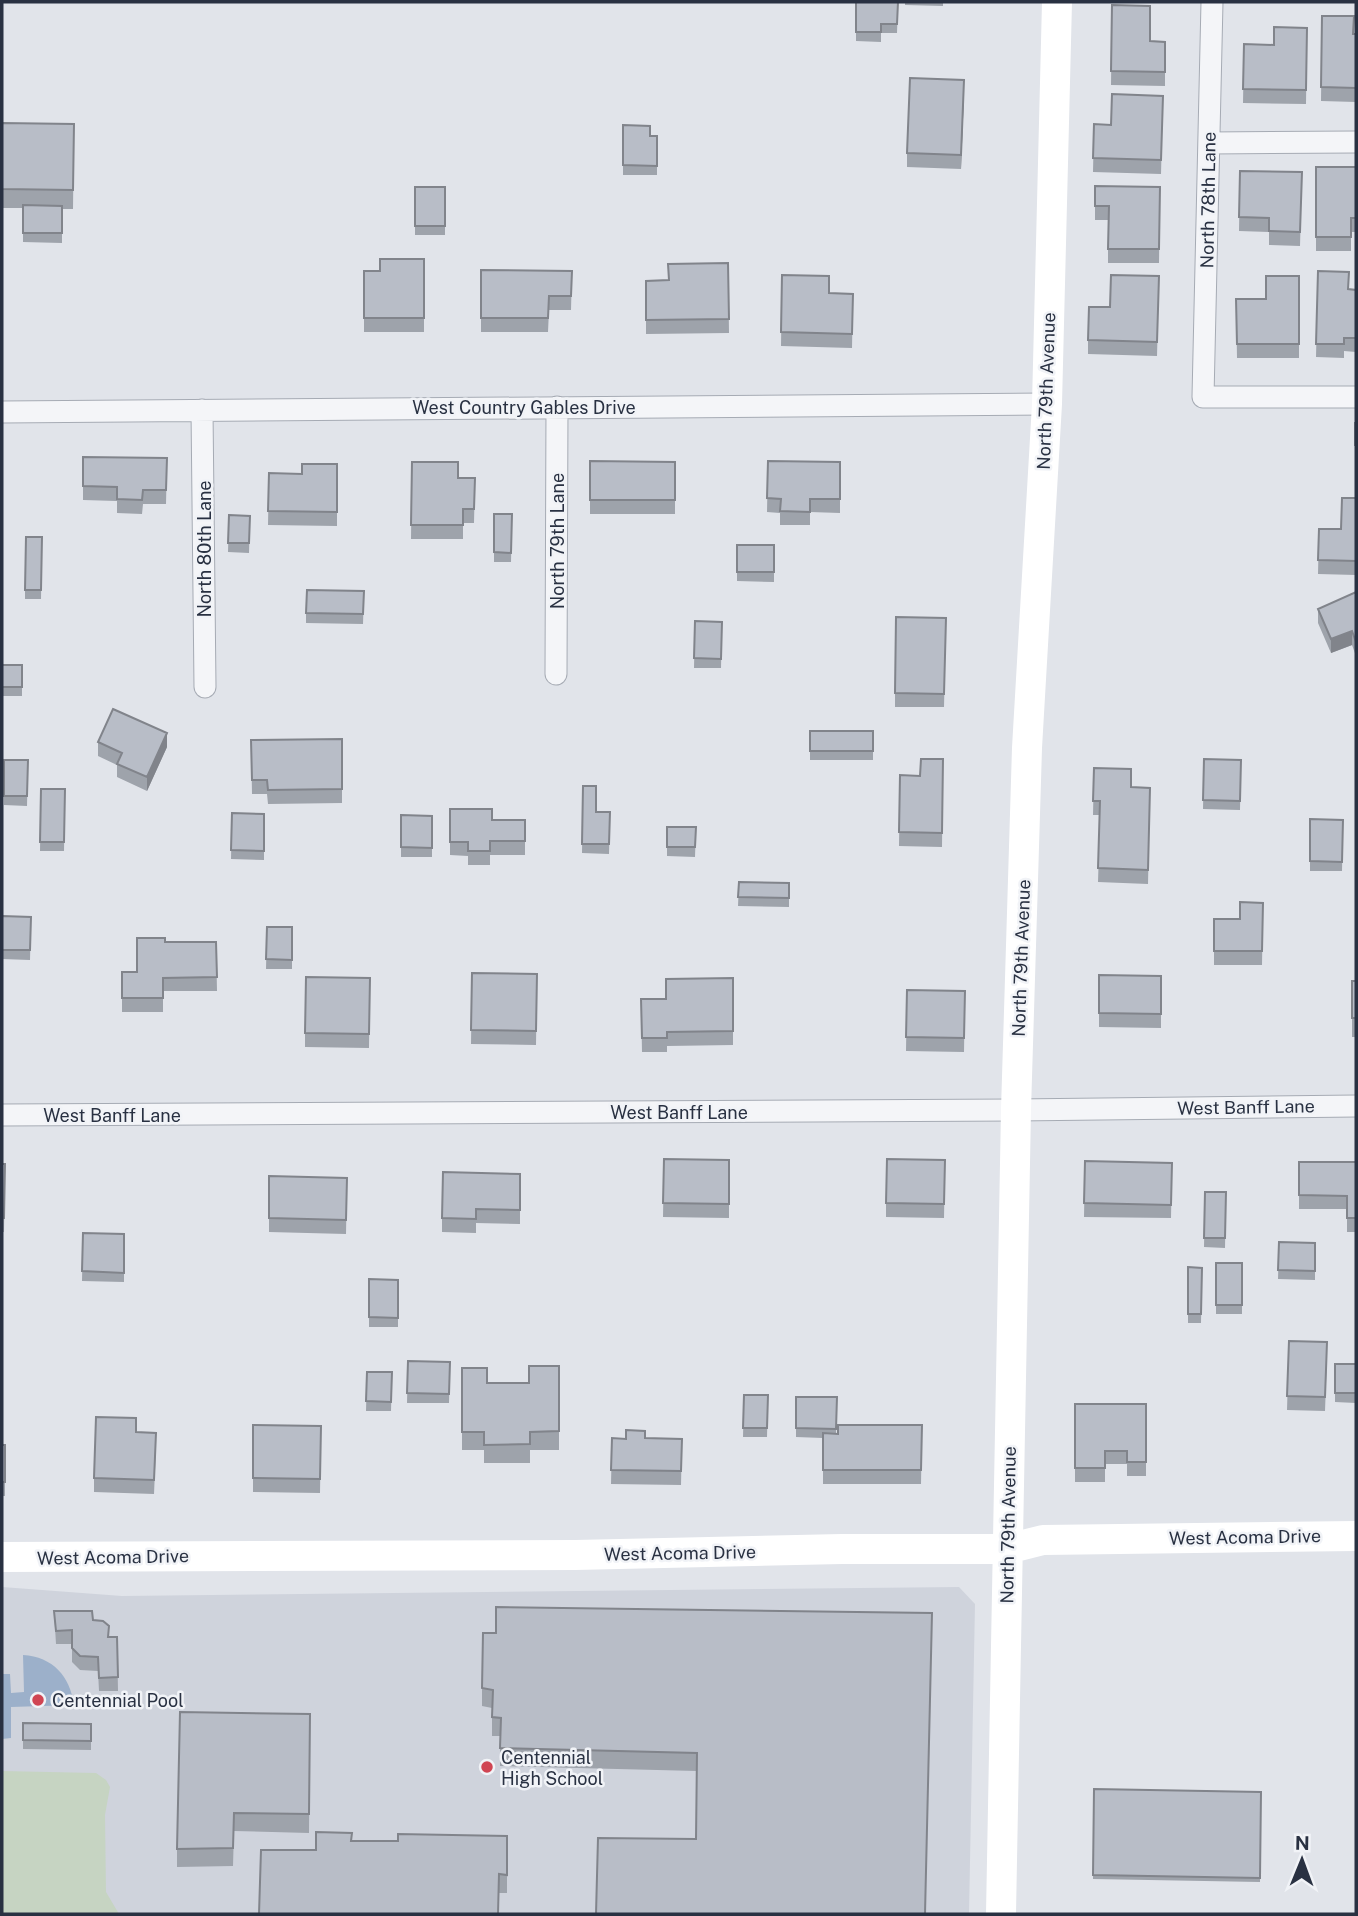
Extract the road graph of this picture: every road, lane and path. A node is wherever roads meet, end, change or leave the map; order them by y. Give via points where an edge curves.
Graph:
1 (1057, 2) edge
2 (1212, 2) edge
3 (1356, 142) edge
4 (1209, 143) junction
5 (1356, 397) edge
6 (1047, 404) junction
7 (557, 407) junction
8 (202, 410) junction
9 (2, 412) edge
10 (556, 674) dead end
11 (205, 687) dead end
12 (1356, 1106) edge
13 (1017, 1110) junction
14 (2, 1115) edge
15 (1356, 1536) edge
16 (1007, 1549) junction
17 (2, 1557) edge
18 (1000, 1914) edge

1 - 6 street, North 79th Avenue
2 - 4 street, North 78th Lane
3 - 4 street
4 - 5 street, North 78th Lane via 1203,397
6 - 7 street, West Country Gables Drive
6 - 13 street, North 79th Avenue via 1027,748
7 - 8 street, West Country Gables Drive
7 - 10 street, North 79th Lane
8 - 9 street, West Country Gables Drive
8 - 11 street, North 80th Lane
12 - 13 street, West Banff Lane
13 - 14 street, West Banff Lane
13 - 16 street, North 79th Avenue
15 - 16 street, West Acoma Drive via 1043,1540
16 - 17 street, West Acoma Drive
16 - 18 street, North 79th Avenue

